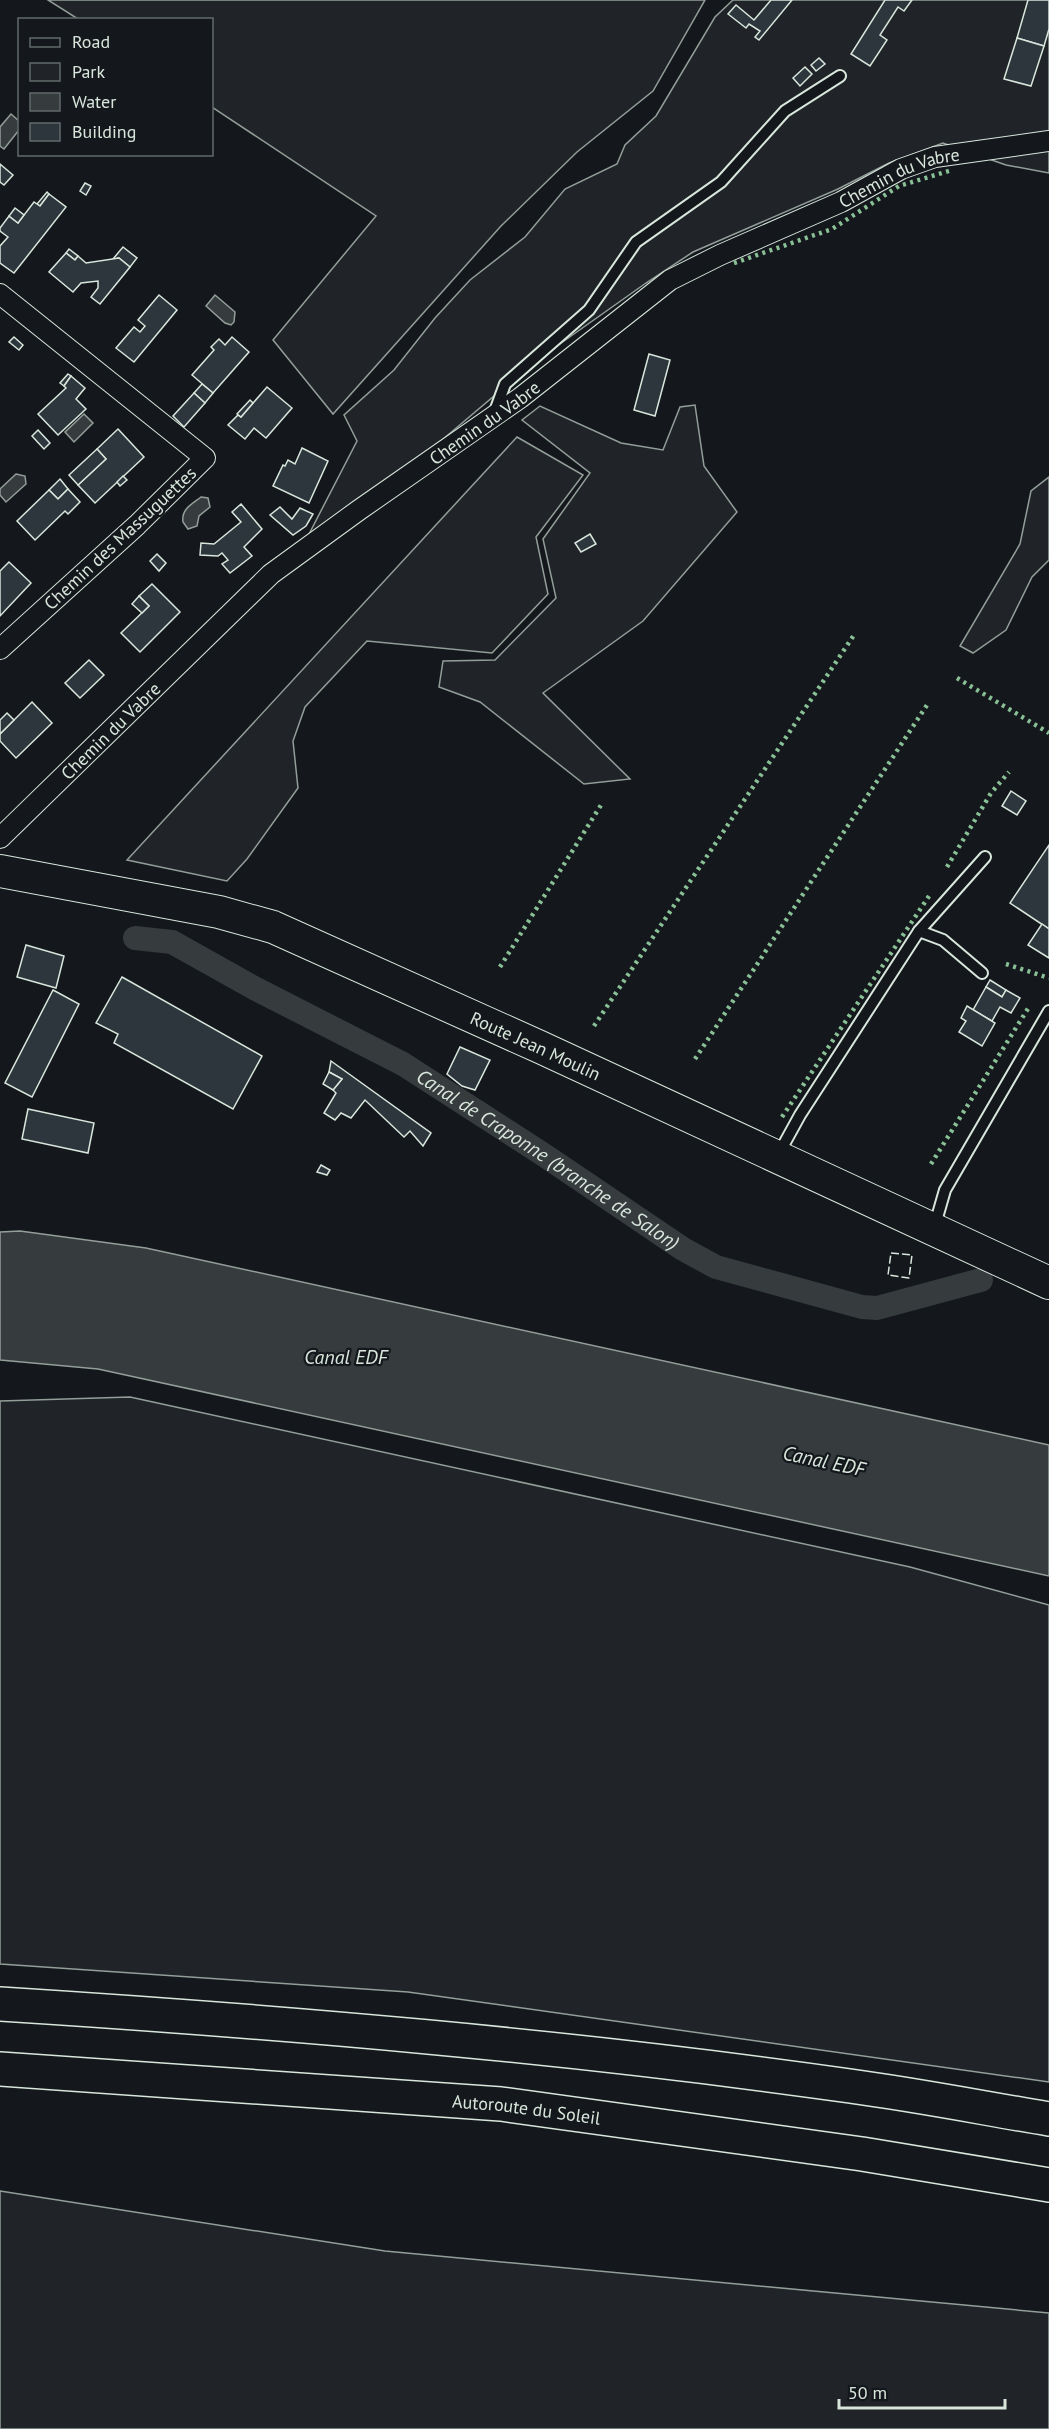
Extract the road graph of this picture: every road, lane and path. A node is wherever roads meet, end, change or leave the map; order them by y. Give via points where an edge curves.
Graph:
1 (840, 76) dead end
2 (1049, 141) edge
3 (0, 294) edge
4 (492, 417) junction
5 (0, 649) edge
6 (0, 838) edge
7 (985, 856) dead end
8 (0, 871) edge
9 (919, 931) junction
10 (982, 973) dead end
11 (1049, 1011) edge
12 (777, 1158) junction
13 (934, 1231) junction
14 (1049, 1283) edge
15 (0, 2004) edge
16 (0, 2069) edge
17 (1049, 2119) edge
18 (1049, 2185) edge

1 - 4 lane via 785,111 721,182 636,242 589,310 505,384
2 - 4 street, Chemin du Vabre via 935,157 901,169 841,202 690,270 670,280
3 - 5 street, Chemin des Massuguettes via 205,458
4 - 6 street, Chemin du Vabre via 271,574
7 - 9 lane
8 - 12 main road, Route Jean Moulin via 219,912 273,927
9 - 10 lane via 943,940
9 - 12 lane via 800,1115
11 - 13 lane via 945,1190
12 - 13 main road, Route Jean Moulin
13 - 14 main road, Route Jean Moulin
15 - 17 highway via 482,2042 851,2086
16 - 18 highway, Autoroute du Soleil via 501,2104 862,2154

